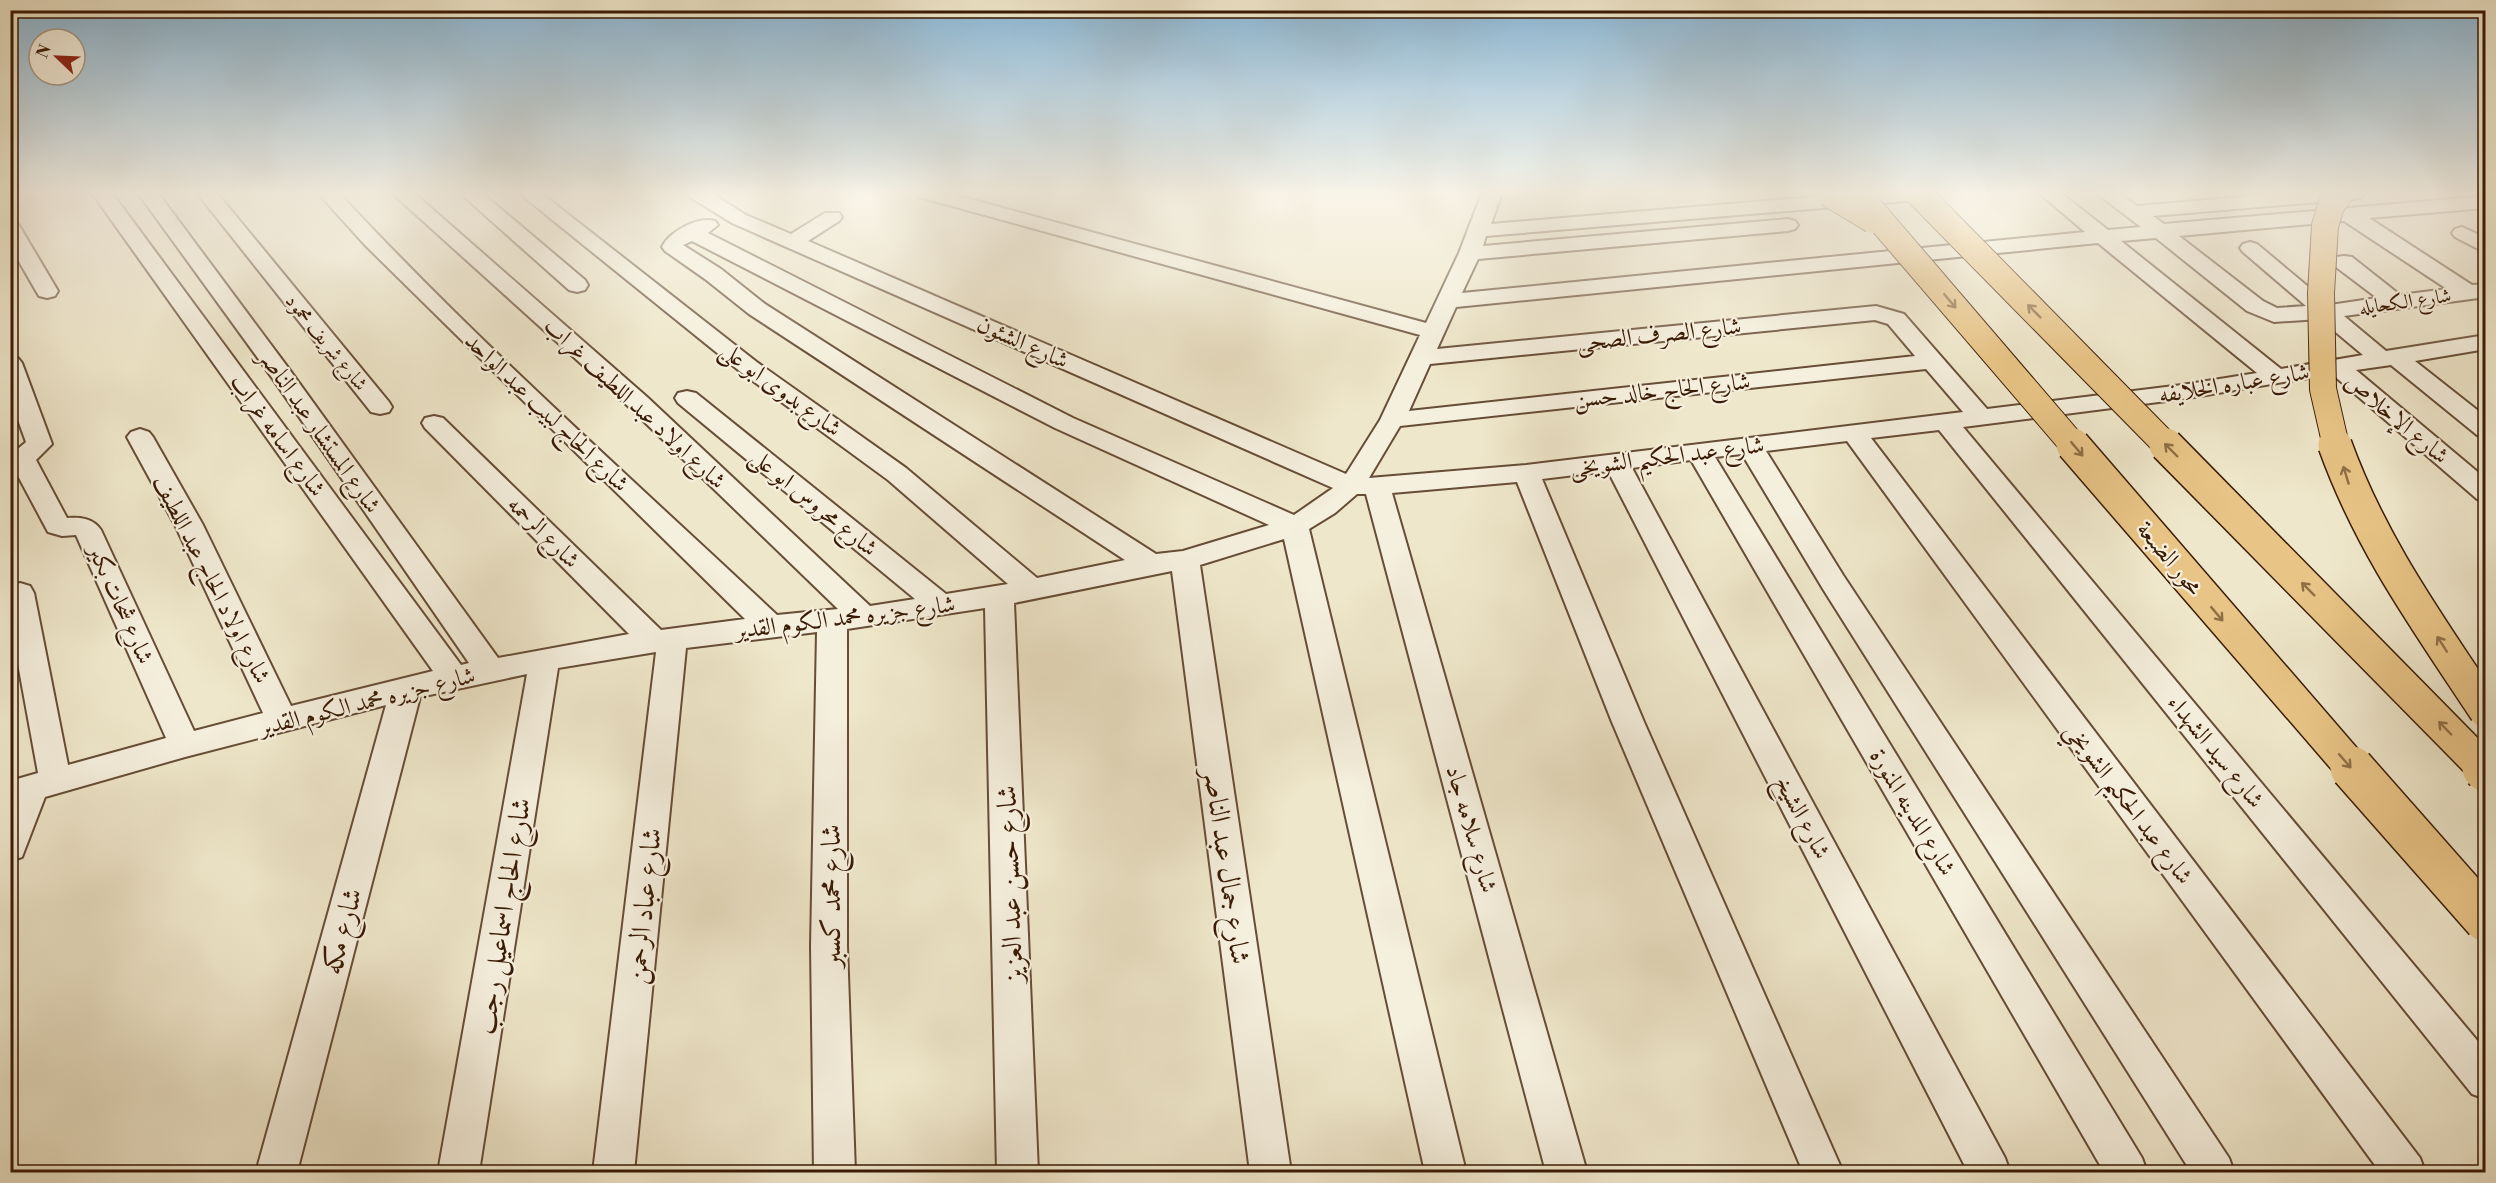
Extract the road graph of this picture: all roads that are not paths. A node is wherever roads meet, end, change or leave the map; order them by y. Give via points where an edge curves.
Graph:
1 (22, 248) edge
2 (142, 248) edge
3 (189, 248) edge
4 (252, 248) edge
5 (379, 248) edge
6 (464, 248) edge
7 (534, 248) edge
8 (599, 248) edge
9 (674, 248) edge
10 (722, 248) edge
11 (808, 248) edge
12 (1128, 248) edge
13 (1471, 248) edge
14 (1905, 248) edge
15 (1972, 248) edge
16 (1988, 248) edge
17 (2117, 248) edge
18 (2182, 248) edge
19 (2324, 248) edge
20 (2411, 248) edge
21 (2250, 249) dead end
22 (2344, 262) dead end
23 (577, 285) dead end
24 (47, 291) dead end
25 (2476, 291) edge
26 (1448, 301) junction
27 (2395, 302) junction
28 (2325, 312) junction
29 (1434, 332) junction
30 (2486, 342) edge
31 (1421, 358) junction
32 (2389, 358) junction
33 (1932, 361) junction
34 (10, 363) edge
35 (2336, 366) junction
36 (2277, 377) junction
37 (687, 398) dead end
38 (380, 407) dead end
39 (2474, 411) edge
40 (1982, 418) junction
41 (1392, 420) junction
42 (1946, 422) junction
43 (434, 423) dead end
44 (2486, 430) edge
45 (1854, 433) junction
46 (140, 437) dead end
47 (1750, 446) junction
48 (1699, 452) junction
49 (1616, 462) junction
50 (1526, 473) junction
51 (1364, 486) junction
52 (2486, 494) edge
53 (1294, 526) junction
54 (1185, 560) junction
55 (1151, 564) junction
56 (20, 593) dead end
57 (1015, 593) junction
58 (942, 606) junction
59 (848, 618) junction
60 (770, 626) junction
61 (663, 640) junction
62 (544, 660) junction
63 (491, 670) junction
64 (454, 677) junction
65 (406, 690) junction
66 (2486, 711) edge
67 (283, 722) junction
68 (185, 745) junction
69 (2486, 770) edge
70 (32, 787) edge
71 (10, 847) edge
72 (2486, 920) edge
73 (2486, 1080) edge
74 (276, 1173) edge
75 (459, 1173) edge
76 (614, 1173) edge
77 (835, 1173) edge
78 (1018, 1173) edge
79 (1270, 1173) edge
80 (1446, 1173) edge
81 (1567, 1173) edge
82 (1823, 1173) edge
83 (1990, 1173) edge
84 (2127, 1173) edge
85 (2214, 1173) edge
86 (2404, 1173) edge

1 - 24 street
2 - 64 street, شارع اسامه غراب
3 - 63 street, شارع المستشار عبد الناصر
4 - 38 street, شارع شريف محمود
5 - 60 street, شارع الحاج لبيب عبد الواحد
6 - 59 street, شارع اولاد عبد اللطيف غراب via 638,402
7 - 23 street
8 - 57 street, شارع بدوى ابو على via 750,368 897,474
9 - 55 street via 775,321
10 - 53 street via 1064,423
11 - 51 street, شارع الشئون
12 - 29 street
13 - 26 street, شارع جزيره محمد الكوم القدير
14 -> 72 highway, محور الضبعة, bridge via 2237,638
69 -> 15 highway, bridge
16 - 26 street
17 - 36 street
18 - 28 street, شارع الكحايله via 2264,312 2281,316
66 -> 19 highway, bridge via 2376,542 2349,485 2325,402 2320,350
20 - 25 street
21 - 28 street
22 - 27 street
25 - 27 street, شارع الكحايله
26 - 29 street, شارع جزيره محمد الكوم القدير
27 - 28 street, شارع الكحايله
28 - 32 street
29 - 31 street, شارع جزيره محمد الكوم القدير
30 - 32 street, شارع عباره الخلايفه
31 - 33 street, شارع الصرف الصحى via 1876,313 1896,319
31 - 41 street, شارع جزيره محمد الكوم القدير
32 - 35 street, شارع عباره الخلايفه
32 - 39 street
33 - 40 street
33 - 41 street, شارع الحاج خالد حسن
34 - 68 street, شارع شحات بكير via 39,444 22,459 58,526 80,526 87,530
35 - 36 street, شارع عباره الخلايفه
35 - 52 street, شارع الإخلاص
36 - 40 street, شارع عباره الخلايفه
37 - 58 street, شارع محروس ابو على
39 - 44 street
40 - 42 street, شارع عبد الحكيم الشويخى
41 - 51 street, شارع جزيره محمد الكوم القدير
42 - 45 street, شارع عبد الحكيم الشويخى
42 - 73 street, شارع سيد الشهداء
43 - 61 street, شارع الرحمه
45 - 47 street, شارع عبد الحكيم الشويخى
45 - 86 street, شارع عبد الحكيم الشويخي
46 - 67 street, شارع اولاد الحاج عبد اللطيف via 189,525
47 - 48 street, شارع عبد الحكيم الشويخى
47 - 85 street via 1864,631
48 - 49 street, شارع عبد الحكيم الشويخى
48 - 84 street, شارع المدينه المنورة
49 - 50 street, شارع عبد الحكيم الشويخى
49 - 83 street, شارع الشيخ
50 - 51 street, شارع عبد الحكيم الشويخى
50 - 82 street via 1628,722
51 - 53 street, شارع جزيره محمد الكوم القدير
51 - 81 street, شارع سلامه جاد
53 - 54 street, شارع جزيره محمد الكوم القدير
53 - 80 street
54 - 55 street, شارع جزيره محمد الكوم القدير
54 - 79 street, شارع جمال عبد الناصر
55 - 57 street, شارع جزيره محمد الكوم القدير
56 - 70 street
57 - 58 street, شارع جزيره محمد الكوم القدير
57 - 78 street, شارع حسن عبد العزيز
58 - 59 street, شارع جزيره محمد الكوم القدير
59 - 60 street, شارع جزيره محمد الكوم القدير
59 - 77 street, شارع محمد كسبر via 829,946
60 - 61 street, شارع جزيره محمد الكوم القدير
61 - 62 street, شارع جزيره محمد الكوم القدير
61 - 76 street, شارع عباد الرحمن
62 - 63 street, شارع جزيره محمد الكوم القدير
62 - 75 street, شارع الحاج اسماعيل رجب
63 - 64 street, شارع جزيره محمد الكوم القدير
64 - 65 street, شارع جزيره محمد الكوم القدير
65 - 67 street, شارع جزيره محمد الكوم القدير
65 - 74 street, شارع مكه
67 - 68 street, شارع جزيره محمد الكوم القدير
68 - 70 street, شارع جزيره محمد الكوم القدير
70 - 71 street

